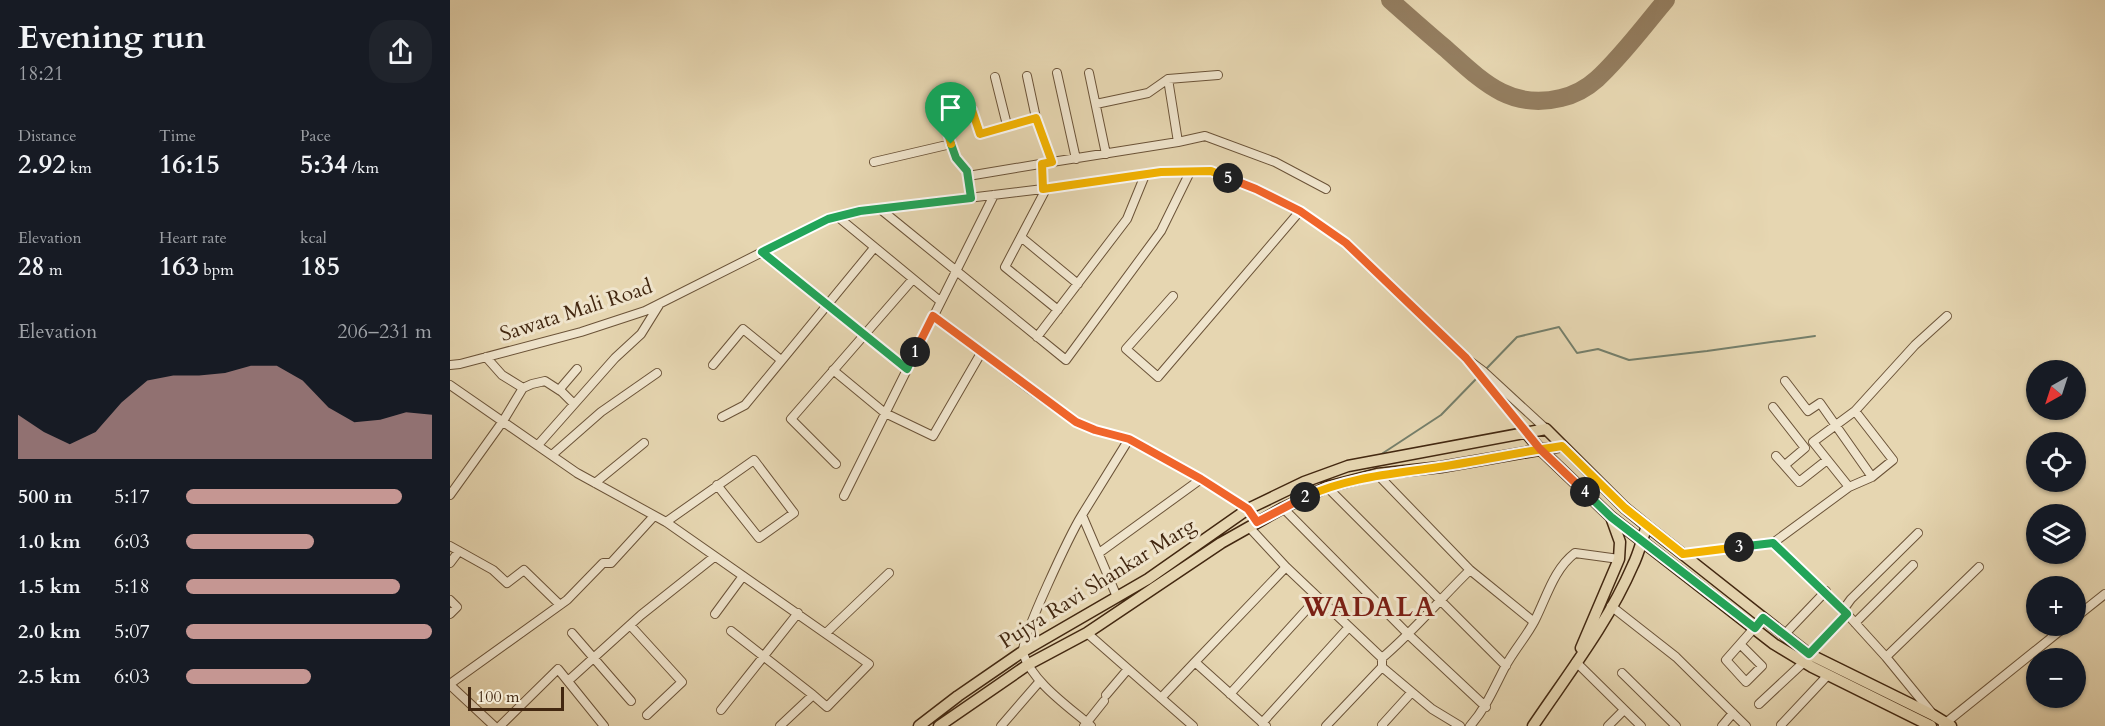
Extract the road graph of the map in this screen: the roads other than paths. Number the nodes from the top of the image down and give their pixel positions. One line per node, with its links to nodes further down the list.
1 (1057, 73): 13 (street)
2 (1089, 73): 7 (street)
3 (1218, 75): 6 (street)
4 (1027, 76): 8 (street)
5 (995, 77): 9 (street)
6 (1168, 79): 7 (street); 10 (street)
7 (1096, 104): 12 (street)
8 (1036, 118): 9 (street); 15 (street)
9 (1007, 125): 11 (street)
10 (1178, 142): 12 (street); 21 (street)
11 (951, 144): 14 (street); 19 (street)
12 (1106, 154): 13 (street)
13 (1076, 159): 15 (street)
14 (874, 162)
15 (1052, 162): 16 (street)
16 (1042, 164): 19 (street); 20 (street)
17 (1190, 172): 18 (street, Sawata Mali Road); 25 (street, Sawata Mali Road); 41 (street)
18 (1145, 175): 20 (street, Sawata Mali Road); 32 (street)
19 (968, 176): 23 (street)
20 (1044, 189): 22 (street, Sawata Mali Road); 27 (street)
21 (1326, 189)
22 (994, 195): 23 (street, Sawata Mali Road); 30 (street)
23 (971, 198): 24 (street, Sawata Mali Road)
24 (879, 208): 26 (street, Sawata Mali Road); 30 (street)
25 (1300, 211): 33 (street); 44 (street, Sawata Mali Road)
26 (838, 216): 28 (street); 29 (street, Sawata Mali Road)
27 (1021, 237): 32 (street); 37 (street)
28 (874, 248): 31 (street); 36 (street)
29 (762, 252): 35 (street, Sawata Mali Road); 36 (street)
30 (955, 270): 34 (street); 41 (street)
31 (913, 279): 34 (street); 40 (street)
32 (1078, 284): 37 (street)
33 (1173, 296)
34 (940, 302): 38 (street)
35 (660, 303): 43 (street, Sawata Mali Road); 56 (street)
36 (827, 304): 40 (street); 45 (street)
37 (1058, 310): 41 (street)
38 (933, 316): 42 (street); 50 (street)
39 (1947, 316): 58 (street)
40 (864, 334): 49 (street); 50 (street)
41 (1037, 337)
42 (981, 353): 59 (street); 65 (street)
43 (486, 357): 46 (street, Sawata Mali Road); 54 (street)
44 (1466, 358): 63 (street); 64 (street, Sawata Mali Road)
45 (781, 360): 47 (street); 60 (street)
46 (450, 365)
47 (712, 365)
48 (577, 369): 55 (street)
49 (833, 369): 59 (street); 73 (street)
50 (907, 369): 59 (street)
51 (657, 372): 70 (street)
52 (1785, 381): 62 (street)
53 (450, 385): 61 (street)
54 (523, 388): 55 (street); 61 (street)
55 (559, 390): 56 (street)
56 (574, 404): 67 (street)
57 (1773, 407): 74 (street)
58 (1855, 411): 62 (street); 76 (street)
59 (885, 413): 83 (street)
60 (722, 417)
61 (503, 421): 67 (street); 82 (street)
62 (1835, 426): 72 (street); 76 (street)
63 (1546, 429): 64 (main road, Pujya Ravi Shankar Marg); 68 (main road)
64 (1526, 433): 69 (main road); 85 (main road, Pujya Ravi Shankar Marg)
65 (1129, 439): 77 (street); 86 (street)
66 (644, 443): 78 (street)
67 (538, 445): 70 (street)
68 (1562, 446): 69 (main road); 91 (main road)
69 (1540, 449): 75 (main road); 88 (main road)
70 (552, 455): 78 (street)
71 (1776, 456): 74 (street)
72 (1827, 460): 74 (street); 81 (street)
73 (836, 464)
74 (1785, 465)
75 (1377, 474): 80 (main road); 105 (street)
76 (1872, 477): 81 (street)
77 (1201, 479): 85 (street); 97 (street)
78 (595, 483): 87 (street)
79 (717, 485): 79 (street); 89 (street)
80 (1327, 487): 84 (main road); 112 (street)
81 (1849, 487): 94 (street)
82 (450, 495)
83 (844, 496)
84 (1283, 508): 90 (main road); 131 (street)
85 (1248, 509): 90 (street); 110 (main road, Pujya Ravi Shankar Marg)
86 (1082, 515): 97 (street); 135 (street)
87 (654, 516): 89 (street); 114 (street)
88 (1611, 517): 93 (main road); 100 (main road)
89 (666, 522): 99 (street)
90 (1253, 525): 103 (street); 130 (main road)
91 (1647, 526): 93 (main road); 98 (main road)
92 (1918, 533): 117 (street)
93 (1641, 541): 115 (main road); 126 (main road)
94 (1773, 543): 98 (street); 108 (street)
95 (450, 546): 96 (street)
96 (459, 551): 101 (street); 114 (street)
97 (1099, 553): 110 (street)
98 (1683, 554): 121 (main road)
99 (714, 557): 107 (street); 124 (street)
100 (1619, 559): 122 (street); 142 (main road)
101 (450, 563)
102 (1913, 565): 123 (street)
103 (1286, 567): 111 (street); 140 (street)
104 (1979, 567): 138 (street)
105 (1470, 570): 112 (street); 122 (street)
106 (889, 573): 129 (street)
107 (743, 576): 118 (street); 120 (street)
108 (1826, 591): 117 (street); 132 (street)
109 (2105, 595): 116 (street)
110 (1117, 597): 135 (main road, Pujya Ravi Shankar Marg)
111 (1318, 597): 125 (street); 152 (street)
112 (1440, 599): 131 (street); 144 (street)
113 (450, 600): 119 (street)
114 (560, 605): 150 (street)
115 (1611, 606): 142 (main road); 160 (street)
116 (2086, 609)
117 (1845, 612): 123 (street); 139 (street)
118 (798, 613): 129 (street); 136 (street)
119 (450, 614)
120 (715, 614)
121 (1763, 618): 126 (street); 132 (main road)
122 (1534, 622): 144 (street)
123 (1855, 622): 138 (street)
124 (630, 625): 137 (street); 161 (street)
125 (1348, 628): 141 (street); 164 (street)
126 (1755, 628): 134 (street); 139 (main road)
127 (731, 631): 136 (street)
128 (572, 633): 137 (street)
129 (826, 633): 153 (street)
130 (1087, 633): 143 (main road); 145 (street)
131 (1409, 635): 141 (street); 157 (street)
132 (1785, 635): 139 (main road)
133 (2054, 636): 167 (street)
134 (1742, 645): 134 (street)
135 (1022, 652): 143 (street); 172 (main road, Pujya Ravi Shankar Marg)
136 (764, 656): 153 (street); 158 (street)
137 (594, 657): 148 (street); 155 (street)
138 (1886, 657): 162 (street)
139 (1806, 658): 147 (main road); 156 (street); 162 (main road)
140 (1195, 662): 152 (street); 154 (street)
141 (1382, 662): 151 (street); 176 (street)
142 (1576, 662): 159 (street); 179 (main road)
143 (1029, 664): 149 (street); 173 (main road)
144 (1506, 666): 157 (street)
145 (1128, 669): 154 (street); 163 (street)
146 (1622, 674): 182 (street)
147 (1828, 675): 162 (main road); 166 (street)
148 (568, 681): 169 (street); 170 (street)
149 (1040, 681): 163 (street); 174 (street)
150 (450, 685): 168 (street)
151 (1412, 693): 177 (street); 178 (street)
152 (1230, 694): 164 (street)
153 (813, 695): 171 (street)
154 (1161, 698): 175 (street)
155 (631, 700)
156 (1759, 704)
157 (1486, 706): 165 (street)
158 (721, 710)
159 (1624, 710): 180 (street); 181 (street)
160 (1733, 713): 183 (street); 184 (street)
161 (647, 715)
162 (1932, 720): 167 (main road)
163 (1087, 725)
164 (1264, 725)
165 (1473, 725)
166 (1781, 725)
167 (1946, 725)
168 (494, 726)
169 (500, 726)
170 (604, 726)
171 (780, 726)
172 (920, 726)
173 (939, 726)
174 (1001, 726)
175 (1193, 726)
176 (1326, 726)
177 (1383, 726)
178 (1460, 726)
179 (1533, 726)
180 (1608, 726)
181 (1641, 726)
182 (1676, 726)
183 (1722, 726)
184 (1746, 726)

